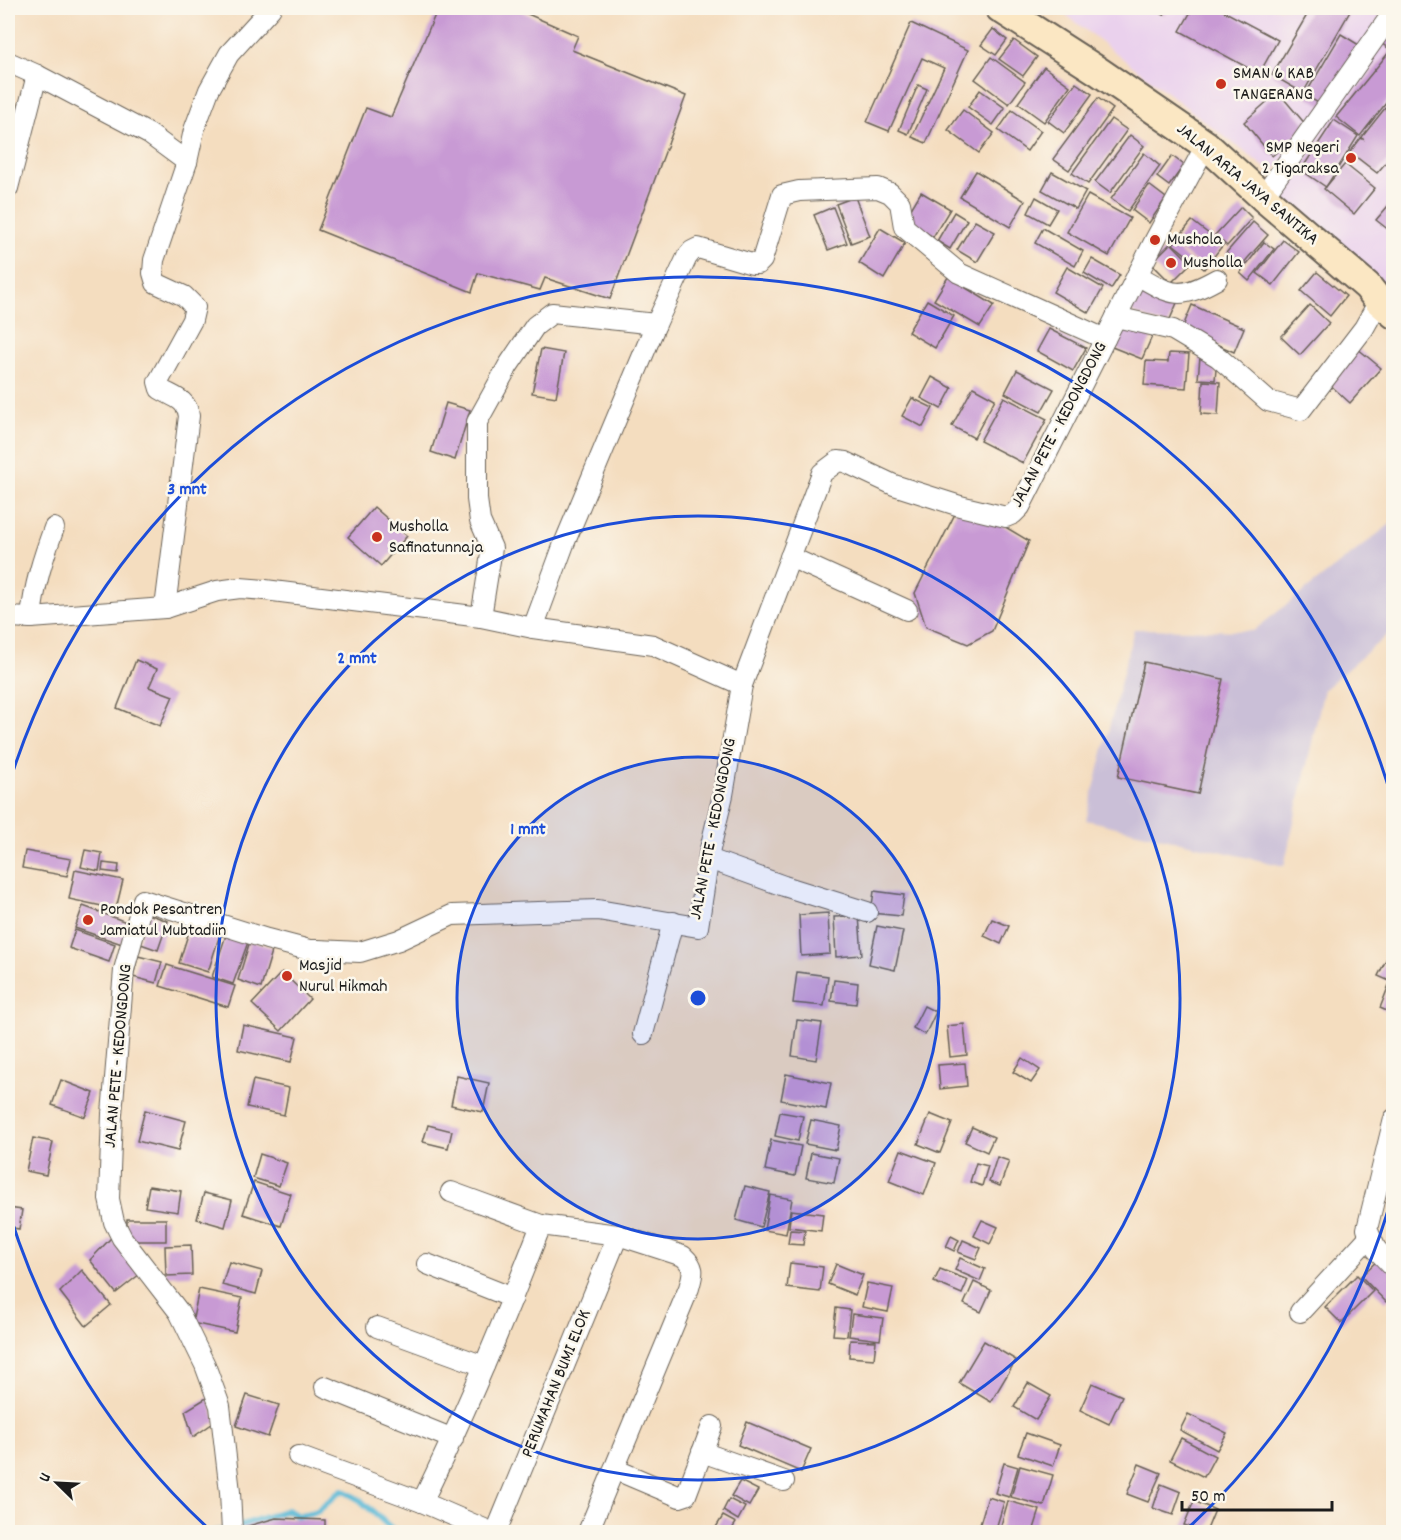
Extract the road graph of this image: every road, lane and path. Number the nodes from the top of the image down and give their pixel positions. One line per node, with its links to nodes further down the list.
1 (271, 8): 7 (street)
2 (1006, 9): 6 (street, JALAN ARIA JAYA SANTIKA)
3 (1394, 11): 9 (street)
4 (8, 62): 5 (street)
5 (37, 75): 7 (street); 8 (street)
6 (1206, 146): 9 (street, JALAN ARIA JAYA SANTIKA); 10 (street, JALAN PETE - KEDONGDONG)
7 (187, 162): 18 (street)
8 (8, 188)
9 (1263, 198): 12 (street, JALAN ARIA JAYA SANTIKA)
10 (1137, 275): 11 (street); 13 (street, JALAN PETE - KEDONGDONG)
11 (1217, 279)
12 (1386, 307): 13 (street)
13 (1116, 317): 15 (street, JALAN PETE - KEDONGDONG)
14 (656, 324): 15 (street); 21 (street); 23 (street)
15 (1105, 339): 17 (street, JALAN PETE - KEDONGDONG)
16 (54, 528): 22 (street)
17 (790, 557): 19 (street); 24 (street, JALAN PETE - KEDONGDONG)
18 (165, 608): 21 (street); 22 (street)
19 (907, 610)
20 (8, 616): 22 (street)
21 (481, 617): 23 (street)
22 (32, 618)
23 (533, 628): 24 (street)
24 (742, 685): 25 (street, JALAN PETE - KEDONGDONG)
25 (709, 859): 26 (street); 27 (street, JALAN PETE - KEDONGDONG)
26 (867, 912)
27 (673, 922): 28 (street); 48 (street, JALAN PETE - KEDONGDONG)
28 (643, 1034)
29 (1394, 1119): 33 (street)
30 (451, 1192): 31 (street)
31 (541, 1225): 32 (street); 36 (street)
32 (618, 1235): 45 (street); 49 (street, PERUMAHAN BUMI ELOK)
33 (1369, 1237): 35 (street); 37 (street)
34 (427, 1264): 36 (street)
35 (1394, 1268)
36 (513, 1298): 39 (street)
37 (1300, 1312)
38 (377, 1327): 39 (street)
39 (484, 1366): 42 (street)
40 (325, 1387): 42 (street)
41 (712, 1426): 43 (street)
42 (453, 1439): 47 (street)
43 (702, 1452): 45 (street); 46 (street)
44 (298, 1456): 47 (street)
45 (614, 1469): 50 (street)
46 (784, 1481)
47 (422, 1502): 49 (street)
48 (232, 1533)
49 (493, 1533)
50 (588, 1533)

